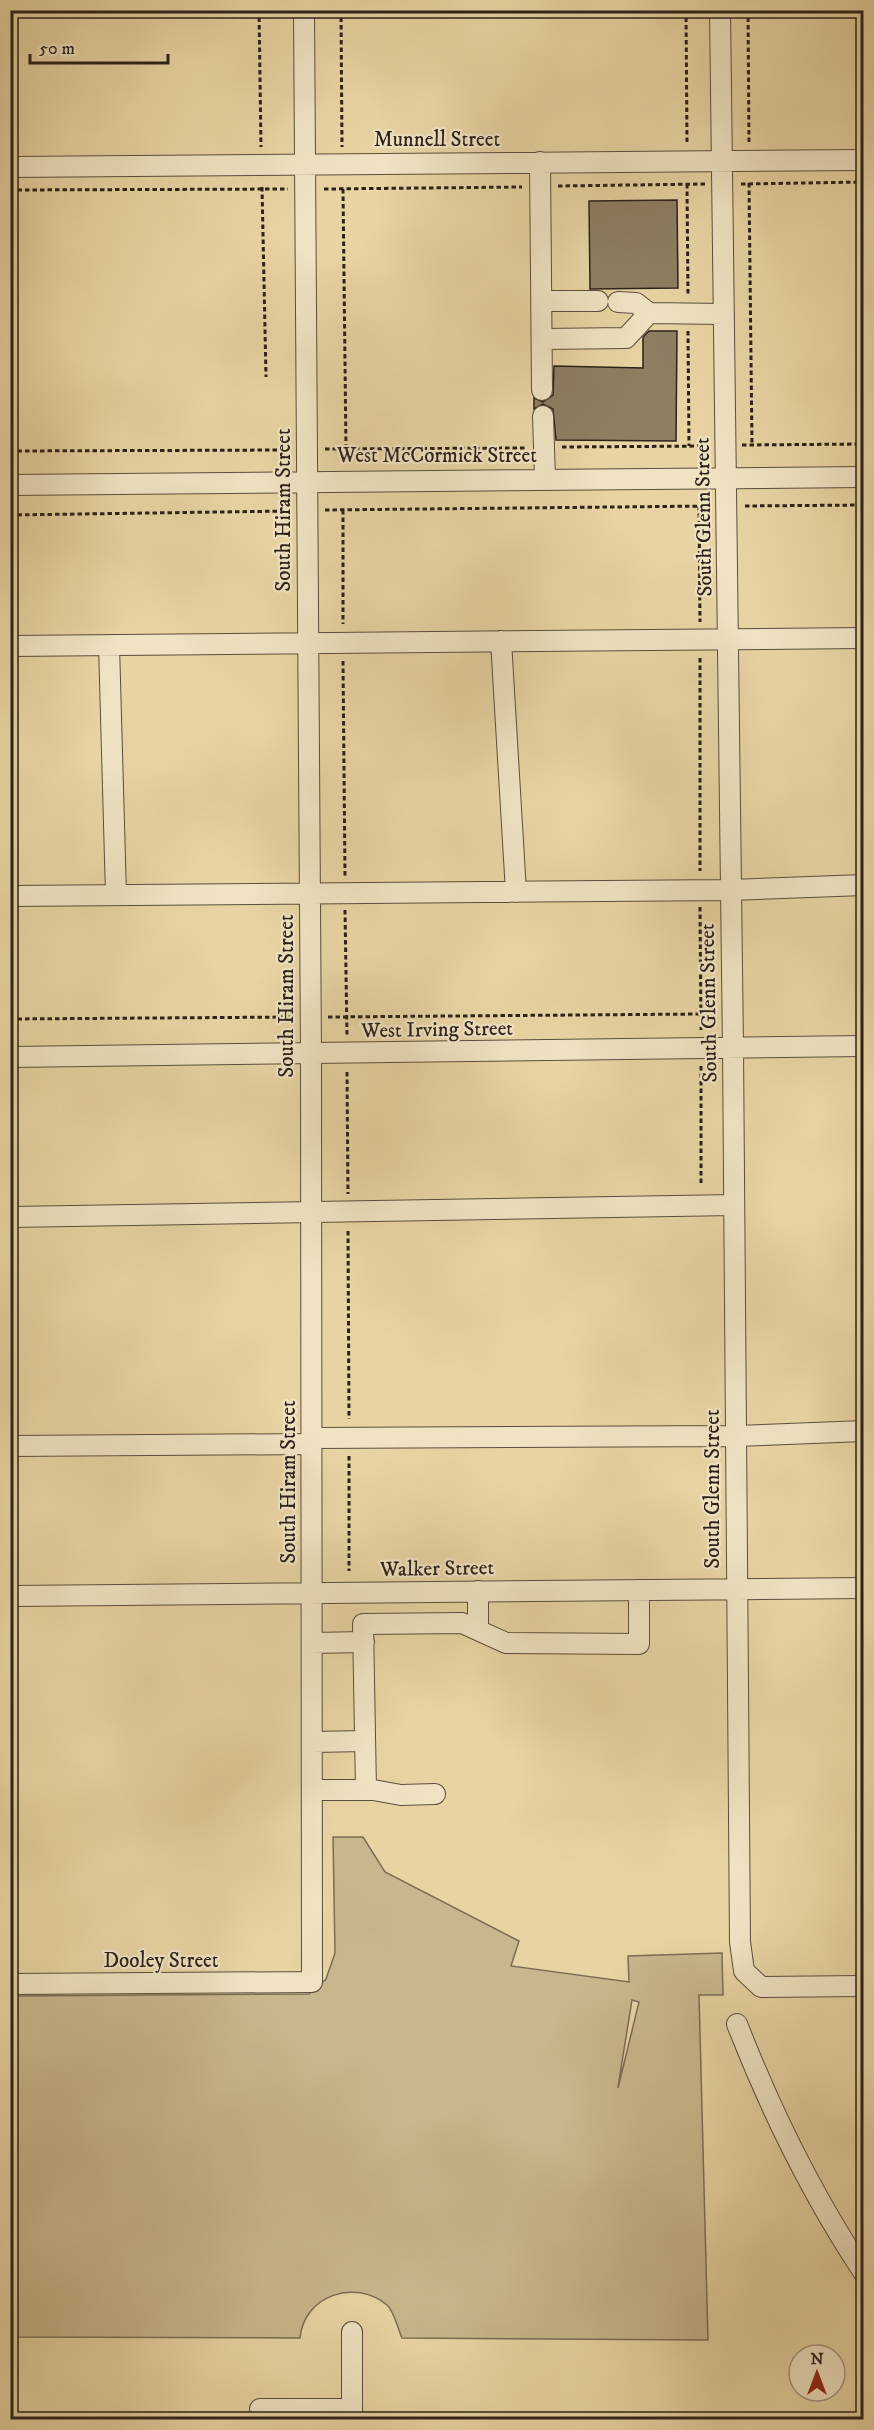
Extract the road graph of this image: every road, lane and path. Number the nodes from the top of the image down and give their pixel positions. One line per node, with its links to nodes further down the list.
1 (259, 10): 14 (path)
2 (304, 10): 12 (street, South Hiram Street)
3 (340, 10): 13 (path)
4 (686, 10): 11 (path)
5 (720, 10): 8 (street, South Glenn Street)
6 (748, 10): 9 (path)
7 (864, 160): 9 (street, Munnell Street)
8 (722, 161): 9 (street, Munnell Street); 11 (street, Munnell Street); 18 (street, South Glenn Street)
9 (749, 161): 19 (path)
10 (540, 162): 11 (street, Munnell Street); 13 (street, Munnell Street); 20 (street)
11 (687, 162): 17 (path)
12 (305, 164): 13 (street, Munnell Street); 14 (street, Munnell Street); 22 (street, South Hiram Street)
13 (343, 164): 23 (path)
14 (261, 165): 15 (street, Munnell Street); 21 (path)
15 (10, 167)
16 (864, 182): 19 (path)
17 (687, 184): 18 (path); 20 (path); 29 (path)
18 (722, 184): 19 (path); 30 (street, South Glenn Street)
19 (750, 184): 36 (path)
20 (540, 186): 23 (path); 25 (street)
21 (262, 189): 22 (path); 24 (path); 32 (path)
22 (305, 189): 23 (path); 41 (street, South Hiram Street)
23 (343, 189): 40 (path)
24 (10, 190)
25 (542, 301): 26 (street); 31 (street)
26 (598, 301)
27 (618, 302): 28 (street)
28 (649, 313): 29 (street); 31 (street)
29 (688, 313): 30 (street); 37 (path)
30 (724, 314): 38 (street, South Glenn Street)
31 (543, 339): 33 (street)
32 (266, 377)
33 (543, 390)
34 (543, 416): 39 (street)
35 (864, 444): 36 (path)
36 (752, 445): 38 (path)
37 (689, 446): 38 (path); 39 (path)
38 (726, 446): 44 (street, South Glenn Street)
39 (544, 448): 40 (path); 45 (street)
40 (346, 449): 41 (path)
41 (306, 450): 42 (path); 46 (street, South Hiram Street)
42 (10, 452)
43 (864, 477): 44 (street, West McCormick Street)
44 (726, 478): 45 (street, West McCormick Street); 50 (street, South Glenn Street)
45 (545, 479): 46 (street, West McCormick Street)
46 (307, 480): 47 (street, West McCormick Street); 51 (street, South Hiram Street)
47 (10, 485)
48 (864, 505): 50 (path)
49 (699, 506): 50 (path); 51 (path); 55 (path)
50 (726, 506): 54 (street, South Glenn Street)
51 (307, 510): 52 (path); 57 (street, South Hiram Street)
52 (10, 515)
53 (864, 638): 54 (street)
54 (728, 639): 55 (street); 62 (street, South Glenn Street)
55 (700, 640): 56 (street); 61 (path)
56 (501, 641): 57 (street); 63 (street)
57 (308, 643): 58 (street); 64 (street, South Hiram Street)
58 (109, 645): 59 (street); 65 (street)
59 (10, 646)
60 (864, 885): 62 (street)
61 (700, 890): 62 (street); 63 (street); 67 (path)
62 (731, 890): 72 (street, South Glenn Street)
63 (516, 892): 64 (street)
64 (310, 893): 65 (street); 68 (street, South Hiram Street)
65 (116, 895): 66 (street)
66 (10, 896)
67 (701, 1014): 68 (path); 71 (path)
68 (311, 1017): 69 (path); 73 (street, South Hiram Street)
69 (10, 1019)
70 (864, 1046): 72 (street, West Irving Street)
71 (701, 1048): 72 (street, West Irving Street); 73 (street, West Irving Street); 75 (path)
72 (733, 1048): 76 (street, South Glenn Street)
73 (311, 1055): 74 (street, West Irving Street); 77 (street, South Hiram Street)
74 (10, 1057)
75 (701, 1185)
76 (734, 1205): 77 (street); 80 (street, South Glenn Street)
77 (311, 1213): 78 (street); 81 (street, South Hiram Street)
78 (10, 1216)
79 (864, 1431): 80 (street)
80 (736, 1436): 81 (street); 84 (street, South Glenn Street)
81 (312, 1441): 82 (street); 87 (street, South Hiram Street)
82 (10, 1446)
83 (864, 1588): 84 (street, Walker Street)
84 (737, 1589): 85 (street, Walker Street); 99 (street, South Glenn Street)
85 (639, 1590): 86 (street, Walker Street); 89 (street)
86 (478, 1591): 87 (street, Walker Street); 89 (street)
87 (312, 1593): 88 (street, Walker Street); 91 (street, South Hiram Street)
88 (10, 1596)
89 (478, 1629): 90 (street)
90 (364, 1642): 91 (street); 92 (street)
91 (312, 1643): 93 (street, South Hiram Street)
92 (365, 1741): 93 (street); 94 (street)
93 (313, 1742): 95 (street, South Hiram Street)
94 (366, 1790): 95 (street); 96 (street)
95 (313, 1791): 97 (street, South Hiram Street)
96 (435, 1794)
97 (312, 1982): 98 (street, Dooley Street)
98 (10, 1983)
99 (864, 1986)
100 (737, 2024): 101 (street)
101 (864, 2273)
102 (352, 2332): 104 (street)
103 (260, 2409): 104 (street)
104 (352, 2414)

